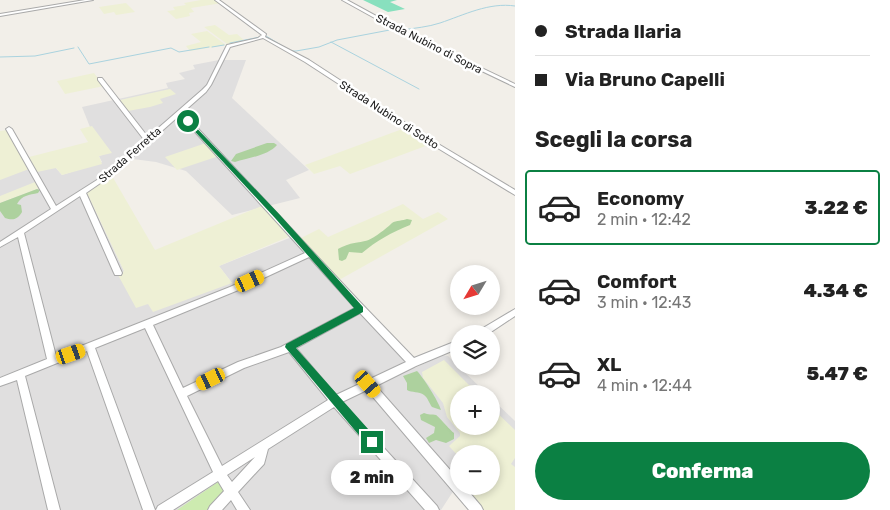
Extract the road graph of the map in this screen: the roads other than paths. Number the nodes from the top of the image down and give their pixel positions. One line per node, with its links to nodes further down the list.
1 (91, 0): 5 (street)
2 (217, 0): 6 (street)
3 (354, 0): 4 (street)
4 (345, 1): 8 (street, Strada Nubino di Sopra)
5 (0, 15)
6 (264, 37): 11 (street, Strada Ferretta); 13 (street, Strada Nubino di Sotto)
7 (100, 79): 11 (street)
8 (515, 86)
9 (188, 121): 17 (street)
10 (9, 129): 14 (street)
11 (147, 140): 12 (street, Strada Ferretta)
12 (82, 192): 14 (street, Strada Ferretta); 18 (street)
13 (515, 193)
14 (54, 209): 15 (street, Strada Ferretta)
15 (20, 231): 16 (street, Strada Ferretta); 26 (street)
16 (0, 245)
17 (309, 254): 19 (street); 21 (street)
18 (118, 273)
19 (360, 309): 24 (street); 27 (street)
20 (515, 312): 22 (street)
21 (148, 324): 23 (street); 31 (street)
22 (495, 325)
23 (90, 347): 26 (street); 37 (street)
24 (290, 347): 31 (street); 32 (street)
25 (450, 348): 27 (street)
26 (52, 360): 28 (street)
27 (413, 363): 30 (street)
28 (20, 374): 29 (street); 36 (street)
29 (0, 382)
30 (368, 384): 32 (street); 42 (street)
31 (181, 394): 34 (street)
32 (335, 402): 33 (street); 41 (street)
33 (263, 446): 34 (street); 35 (street)
34 (219, 473): 35 (street); 38 (street)
35 (231, 493): 39 (street); 40 (street)
36 (54, 510)
37 (149, 510)
38 (162, 510)
39 (214, 510)
40 (244, 510)
41 (433, 510)
42 (477, 510)

